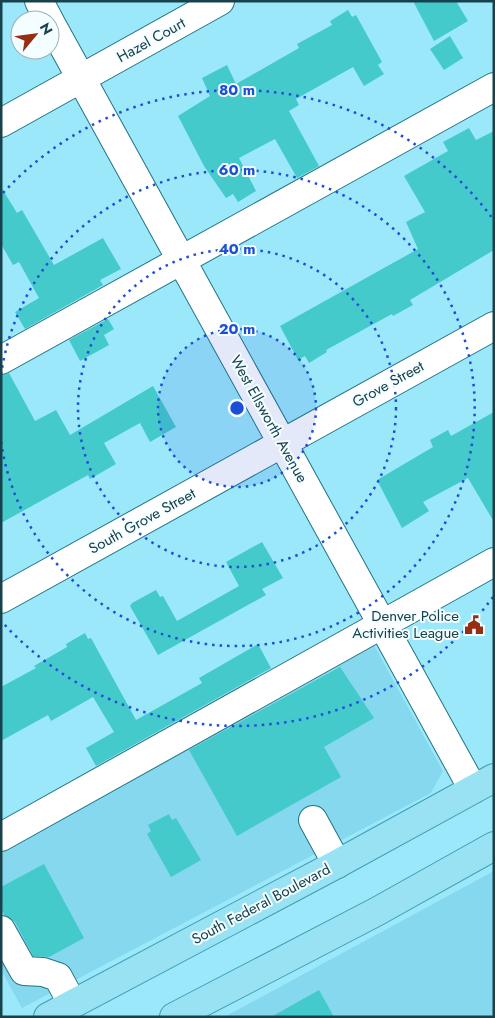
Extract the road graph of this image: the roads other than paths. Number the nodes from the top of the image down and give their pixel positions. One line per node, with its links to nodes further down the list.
1 (220, 1): 3 (street, Hazel Court)
2 (60, 39): 3 (street, West Ellsworth Avenue)
3 (81, 78): 5 (street, Hazel Court); 6 (street, West Ellsworth Avenue)
4 (494, 87): 6 (street)
5 (1, 123)
6 (182, 261): 8 (street); 9 (street, West Ellsworth Avenue)
7 (494, 326): 9 (street, Grove Street)
8 (1, 360)
9 (282, 443): 11 (street, South Grove Street); 12 (street, West Ellsworth Avenue)
10 (494, 562): 12 (street)
11 (1, 600)
12 (382, 624): 13 (street, West Ellsworth Avenue); 15 (street)
13 (484, 784): 17 (main road, South Federal Boulevard)
14 (313, 820): 17 (street)
15 (1, 837)
16 (494, 846): 20 (main road)
17 (337, 864): 19 (main road, South Federal Boulevard)
18 (1, 930): 19 (street)
19 (72, 1003): 21 (main road, South Federal Boulevard)
20 (177, 1016)
21 (48, 1017)

